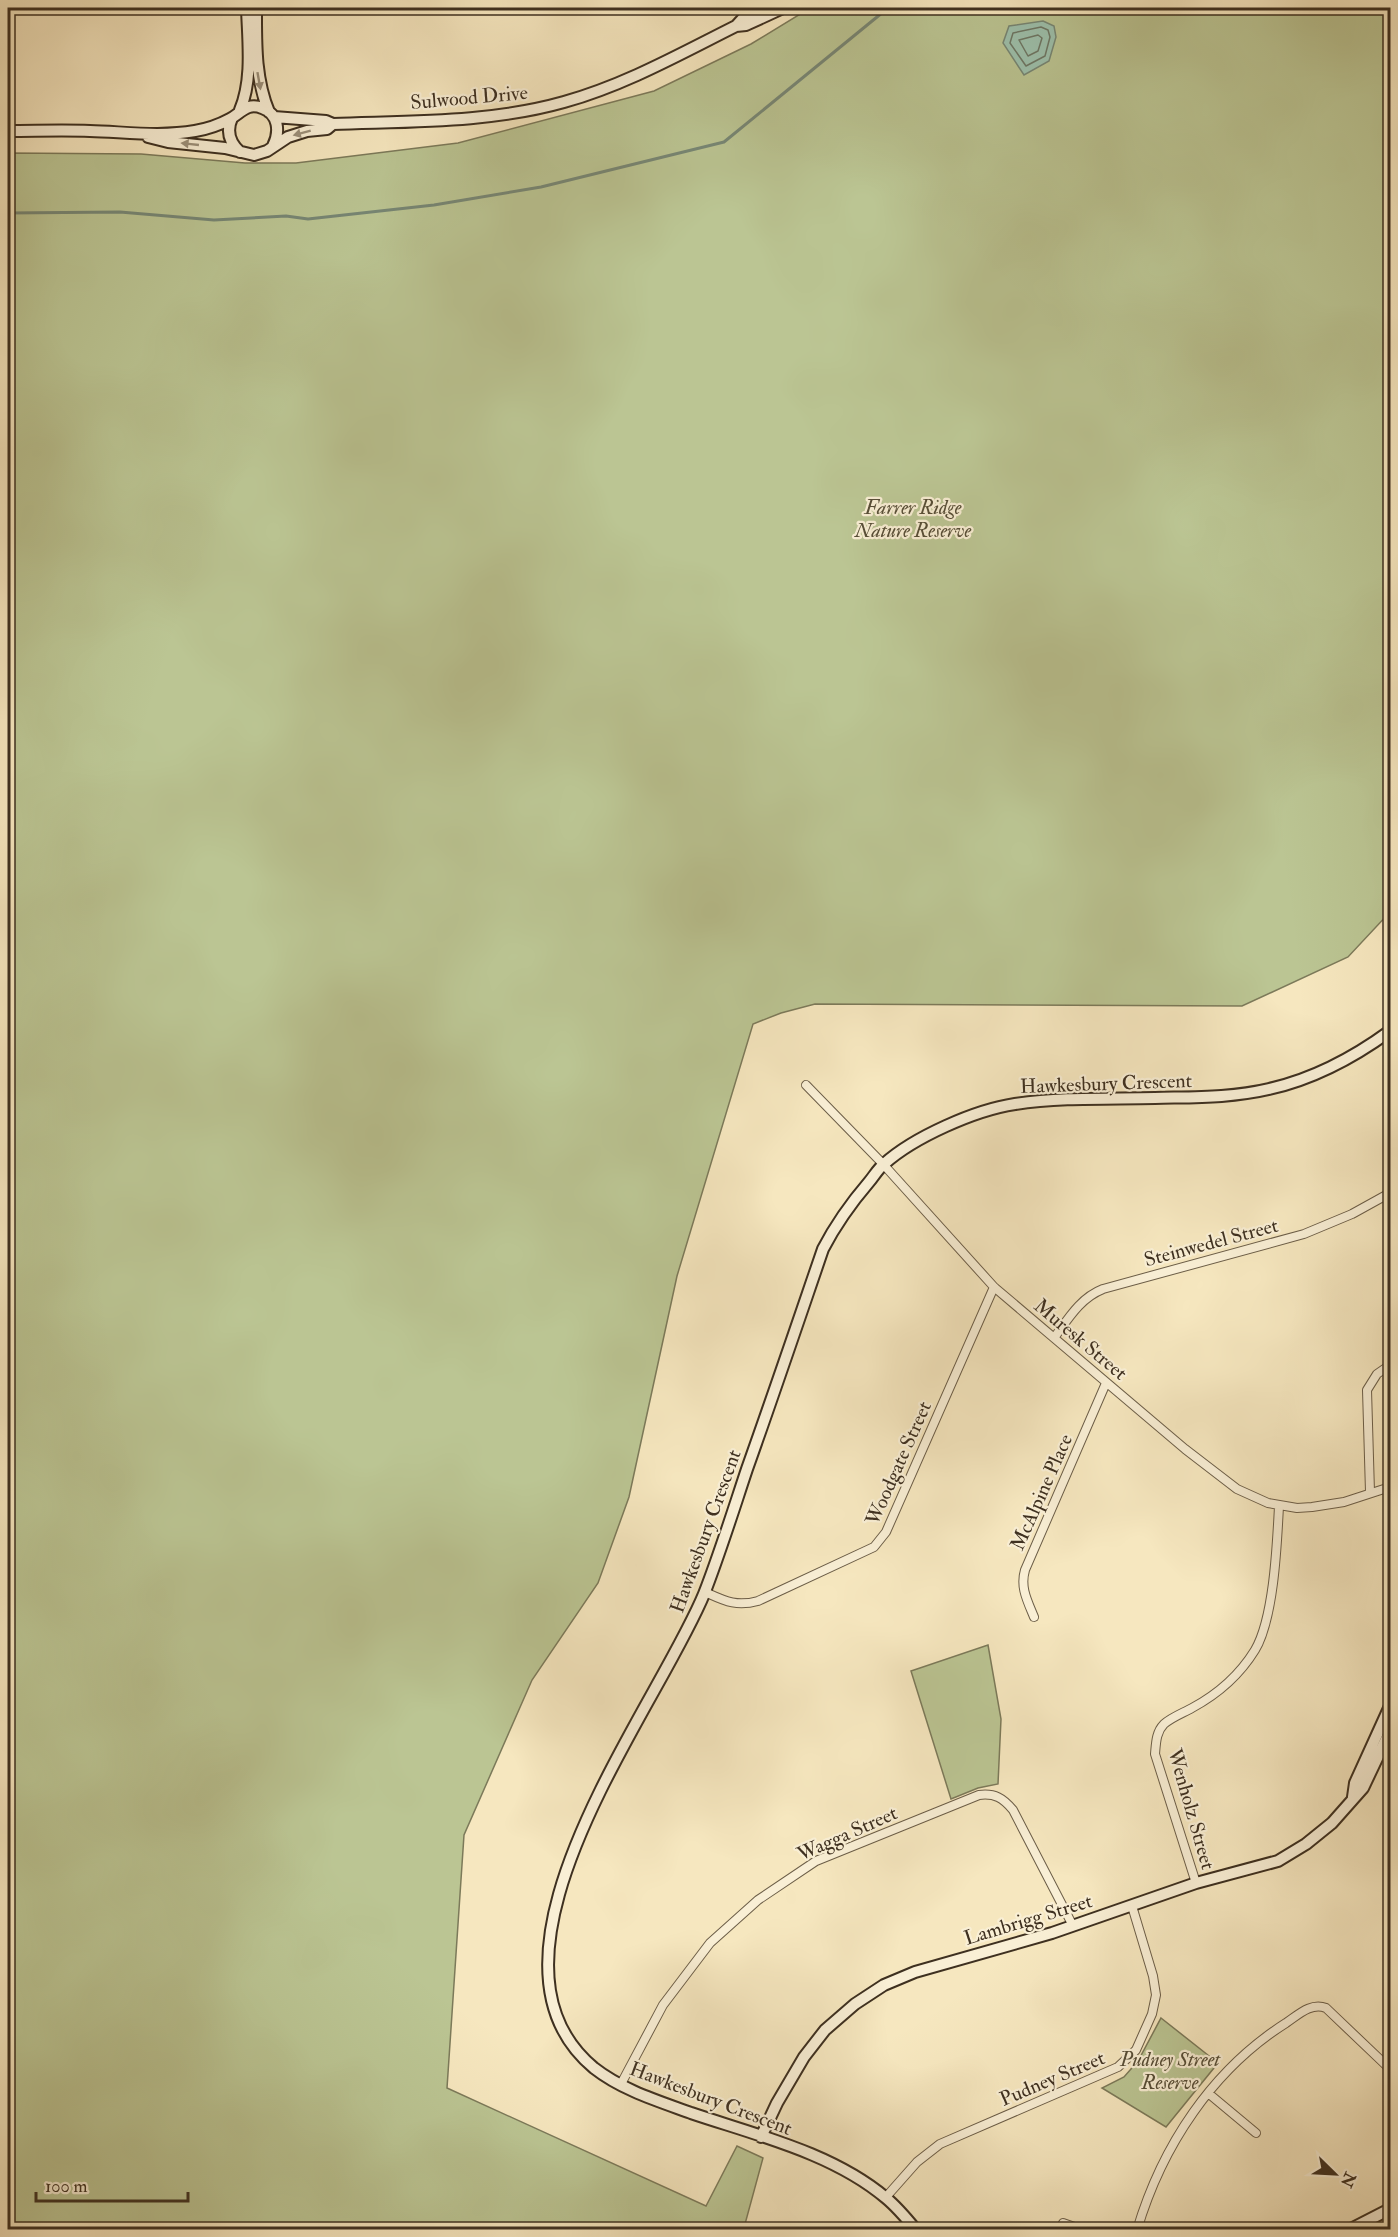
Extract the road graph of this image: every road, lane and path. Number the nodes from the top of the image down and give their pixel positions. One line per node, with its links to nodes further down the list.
1 (247, 8): 6 (street)
2 (256, 8): 7 (street, one-way to 7)
3 (759, 8): 5 (street, Sulwood Drive)
4 (783, 8): 5 (street, Sulwood Drive)
5 (736, 26): 8 (street, Sulwood Drive)
6 (236, 114): 7 (street, Sulwood Drive); 10 (street, Sulwood Drive); 12 (street)
7 (271, 114): 8 (street, Sulwood Drive); 11 (street)
8 (333, 124): 11 (street, Sulwood Drive, one-way to 11)
9 (8, 131): 10 (street, Sulwood Drive)
10 (140, 135): 12 (street, Sulwood Drive, one-way to 10)
11 (273, 146): 12 (street, Sulwood Drive)
12 (241, 152)
13 (1390, 1031): 15 (street, Hawkesbury Crescent)
14 (806, 1086): 15 (street, Muresk Street)
15 (884, 1164): 17 (street, Muresk Street); 24 (street, Hawkesbury Crescent)
16 (1390, 1193): 18 (street, Steinwedel Street)
17 (994, 1287): 18 (street, Muresk Street); 24 (street, Woodgate Street)
18 (1054, 1338): 20 (street, Muresk Street)
19 (1390, 1365): 22 (street)
20 (1106, 1383): 23 (street, Muresk Street); 25 (street, McAlpine Place)
21 (1390, 1487): 22 (street, Muresk Street)
22 (1370, 1492): 23 (street, Muresk Street)
23 (1279, 1506): 29 (street, Wenholz Street)
24 (705, 1592): 33 (street, Hawkesbury Crescent)
25 (1034, 1617)
26 (1390, 1706): 28 (street, Lambrigg Street)
27 (1390, 1731): 28 (street, Lambrigg Street)
28 (1353, 1797): 29 (street, Lambrigg Street)
29 (1196, 1883): 30 (street, Lambrigg Street)
30 (1132, 1906): 31 (street, Lambrigg Street); 37 (street, Pudney Street)
31 (1072, 1924): 33 (street, Wagga Street); 36 (street, Lambrigg Street)
32 (1390, 2069): 34 (street)
33 (621, 2084): 36 (street, Hawkesbury Crescent)
34 (1209, 2093): 35 (street); 42 (street)
35 (1256, 2133)
36 (761, 2137): 37 (street, Hawkesbury Crescent)
37 (886, 2198): 40 (street, Hawkesbury Crescent)
38 (1390, 2210): 43 (street)
39 (1063, 2223): 41 (street)
40 (916, 2229)
41 (1083, 2229)
42 (1137, 2229)
43 (1349, 2229)

